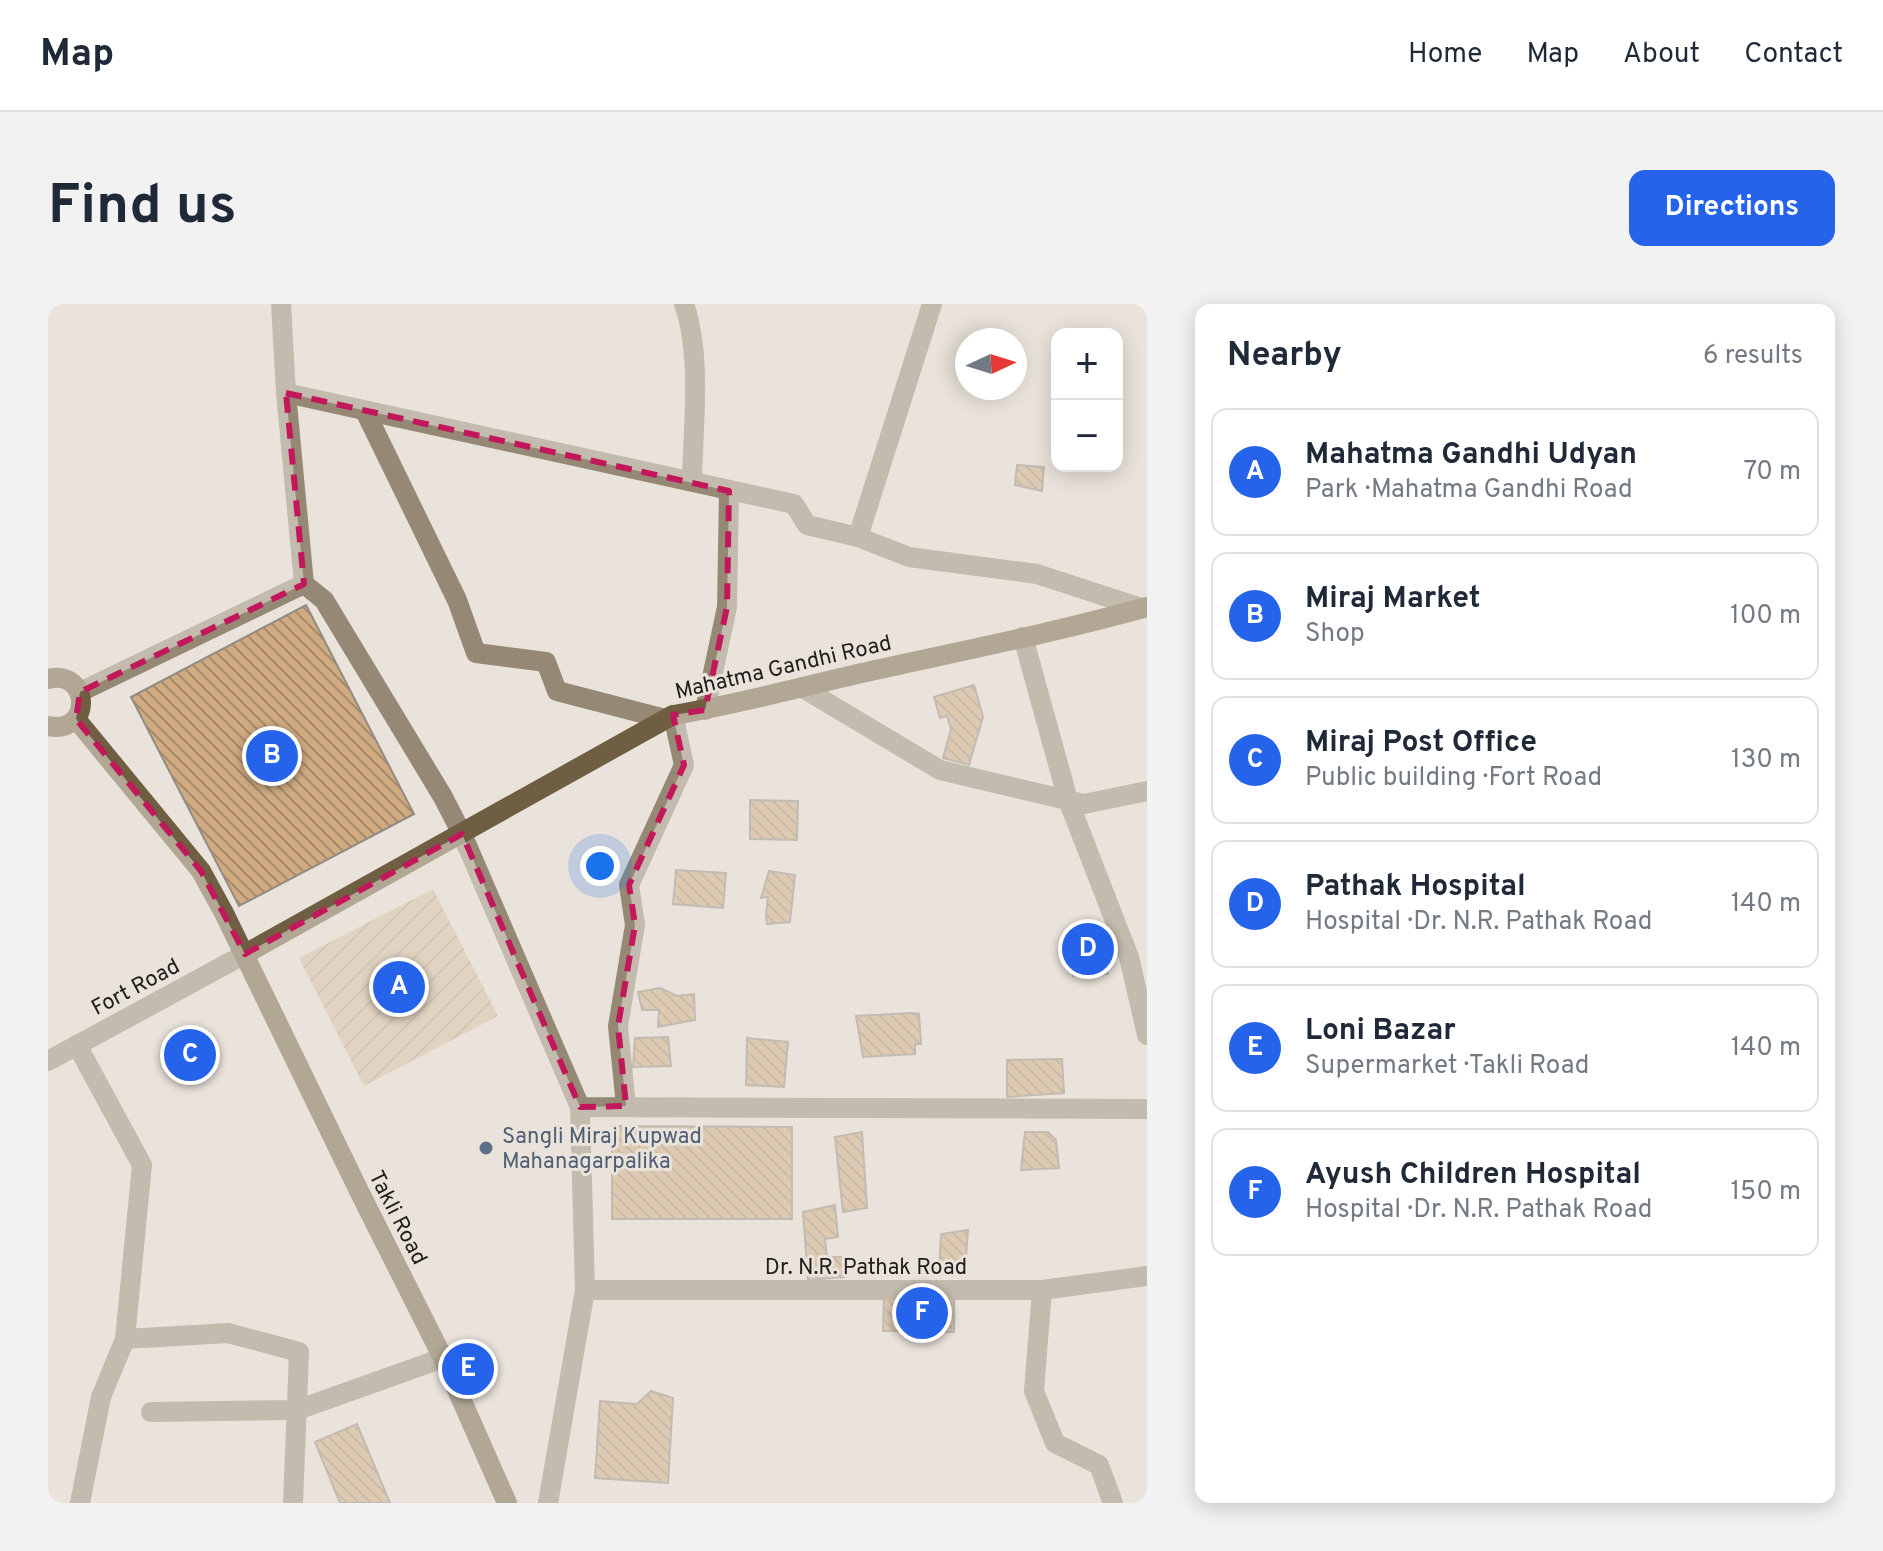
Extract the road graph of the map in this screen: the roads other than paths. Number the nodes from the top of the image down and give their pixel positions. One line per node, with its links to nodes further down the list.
1 (281, 304): 4 (street)
2 (684, 304): 6 (street)
3 (932, 304): 8 (street)
4 (286, 393): 5 (street); 9 (street)
5 (365, 411): 6 (street); 16 (street)
6 (692, 481): 7 (street)
7 (729, 491): 8 (street); 15 (street)
8 (858, 537): 10 (street)
9 (304, 584): 14 (street); 21 (street)
10 (1144, 608): 11 (main road, Mahatma Gandhi Road)
11 (1023, 637): 13 (main road, Mahatma Gandhi Road); 20 (street)
12 (48, 679): 14 (main road)
13 (801, 687): 15 (main road, Mahatma Gandhi Road); 20 (street)
14 (80, 692): 17 (main road)
15 (705, 710): 16 (main road, Mahatma Gandhi Road)
16 (669, 717): 21 (main road, Mahatma Gandhi Road); 26 (street)
17 (76, 719): 18 (main road); 22 (main road, Takli Road)
18 (48, 726)
19 (1147, 791): 20 (street)
20 (1068, 800): 23 (street)
21 (462, 834): 22 (main road, Mahatma Gandhi Road); 27 (street)
22 (245, 954): 24 (street, Fort Road); 33 (main road, Takli Road)
23 (1147, 1035)
24 (77, 1045): 25 (street, Fort Road); 32 (street)
25 (48, 1061)
26 (626, 1106): 27 (street); 28 (street)
27 (580, 1107): 30 (street)
28 (1147, 1109)
29 (1147, 1276): 31 (street, Dr. N.R. Pathak Road)
30 (585, 1290): 31 (street, Dr. N.R. Pathak Road); 39 (street)
31 (1042, 1290): 40 (street)
32 (125, 1339): 34 (street); 36 (street)
33 (443, 1358): 34 (street); 38 (main road, Takli Road)
34 (297, 1410): 35 (street); 37 (street)
35 (151, 1412)
36 (80, 1503)
37 (293, 1503)
38 (507, 1503)
39 (548, 1503)
40 (1113, 1503)

